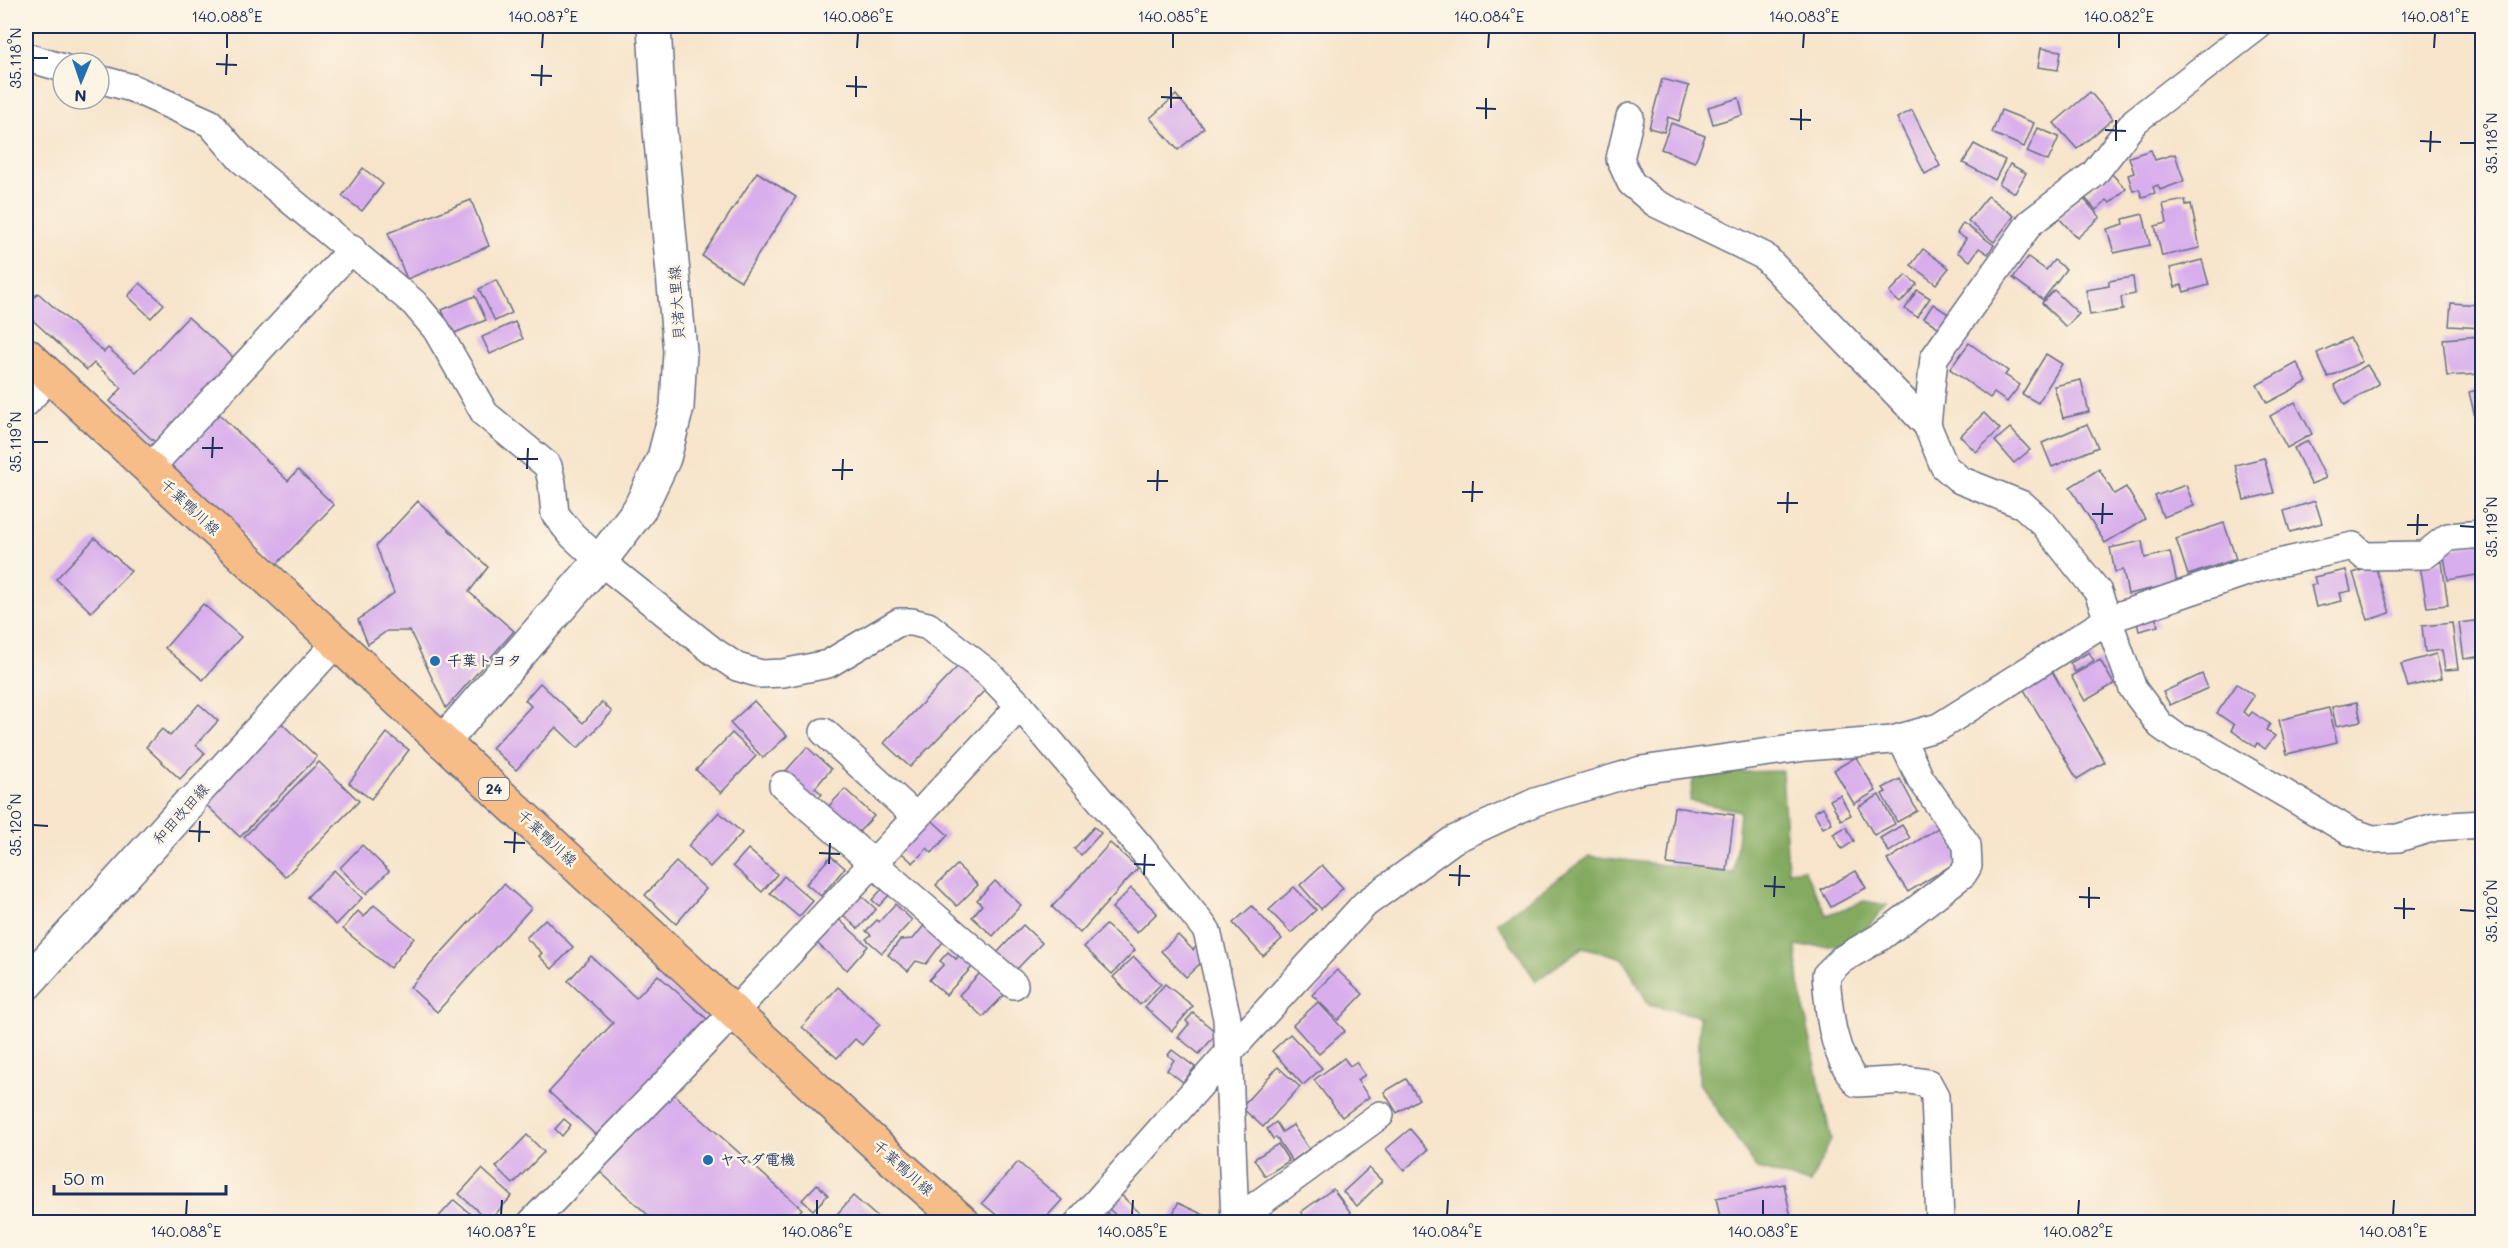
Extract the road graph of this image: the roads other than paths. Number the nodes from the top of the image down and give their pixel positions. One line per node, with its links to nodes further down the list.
1 (654, 26): 14 (street, 貝渚大里線)
2 (2259, 26): 11 (street)
3 (26, 57): 4 (street)
4 (51, 64)
5 (111, 82): 7 (street)
6 (1630, 117): 11 (street)
7 (352, 249): 12 (street); 14 (street)
8 (26, 354): 9 (main road, 千葉鴨川線 / 24)
9 (50, 376): 10 (street); 12 (main road, 千葉鴨川線 / 24)
10 (26, 403)
11 (1928, 425): 15 (street)
12 (149, 469): 16 (main road, 千葉鴨川線 / 24)
13 (2482, 534): 15 (street)
14 (600, 561): 17 (street); 20 (street, 貝渚大里線)
15 (2109, 619): 19 (street); 24 (street)
16 (336, 643): 20 (main road, 千葉鴨川線 / 24); 22 (street, 和田改田線)
17 (1020, 706): 23 (street); 29 (street)
18 (824, 732): 23 (street)
19 (1901, 738): 29 (street); 34 (street)
20 (443, 742): 28 (main road, 千葉鴨川線 / 24)
21 (783, 785): 25 (street)
22 (188, 805): 26 (street, 和田改田線)
23 (916, 817): 25 (street)
24 (2482, 824)
25 (873, 863): 27 (street); 28 (street)
26 (26, 984)
27 (1014, 985)
28 (735, 1011): 31 (street); 32 (main road, 千葉鴨川線 / 24)
29 (1228, 1052): 30 (street); 33 (street)
30 (1380, 1115)
31 (532, 1222)
32 (963, 1222)
33 (1079, 1222)
34 (1940, 1222)

